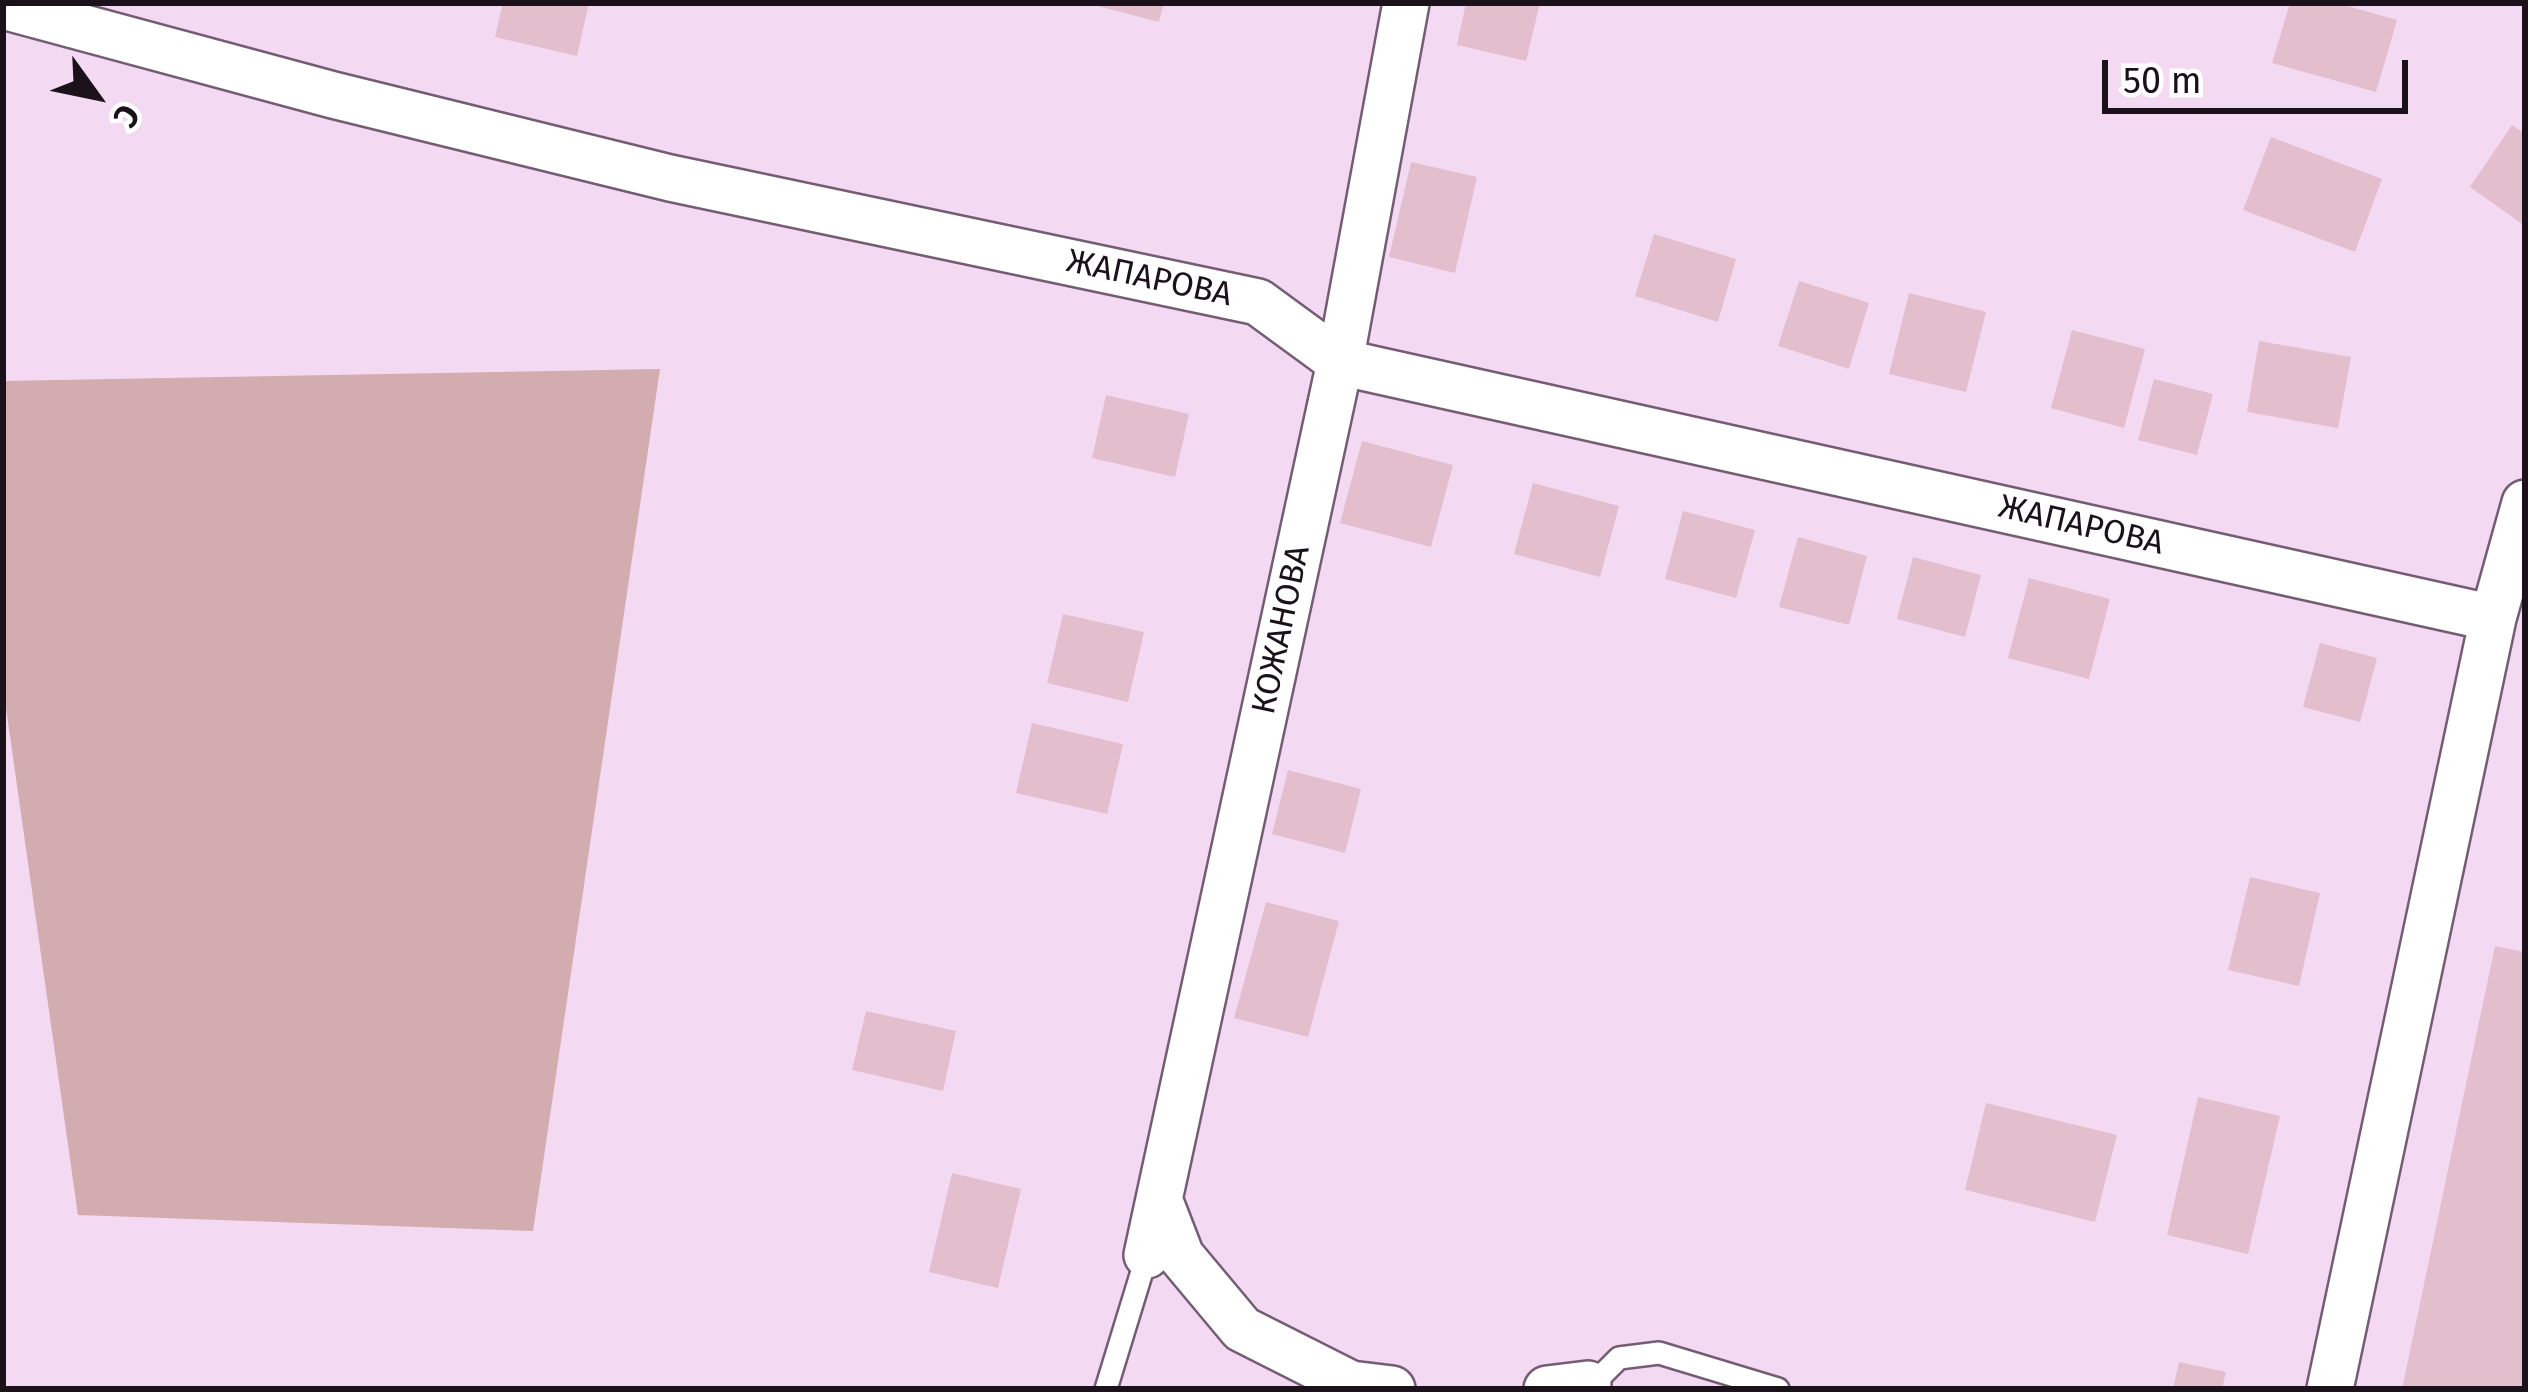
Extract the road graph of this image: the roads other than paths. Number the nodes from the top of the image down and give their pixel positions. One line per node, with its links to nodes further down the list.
1 (1406, 3): 3 (street, КОЖАНОВА)
2 (3, 7): 3 (street, ЖАПАРОВА)
3 (1340, 362): 5 (street, ЖАПАРОВА); 6 (street, КОЖАНОВА)
4 (2525, 502): 5 (street)
5 (2493, 618): 12 (street)
6 (1159, 1199): 7 (street, КОЖАНОВА); 10 (street)
7 (1147, 1255): 9 (lane)
8 (1574, 1387): 11 (lane)
9 (1106, 1389)
10 (1392, 1389)
11 (1778, 1389)
12 (2330, 1389)

